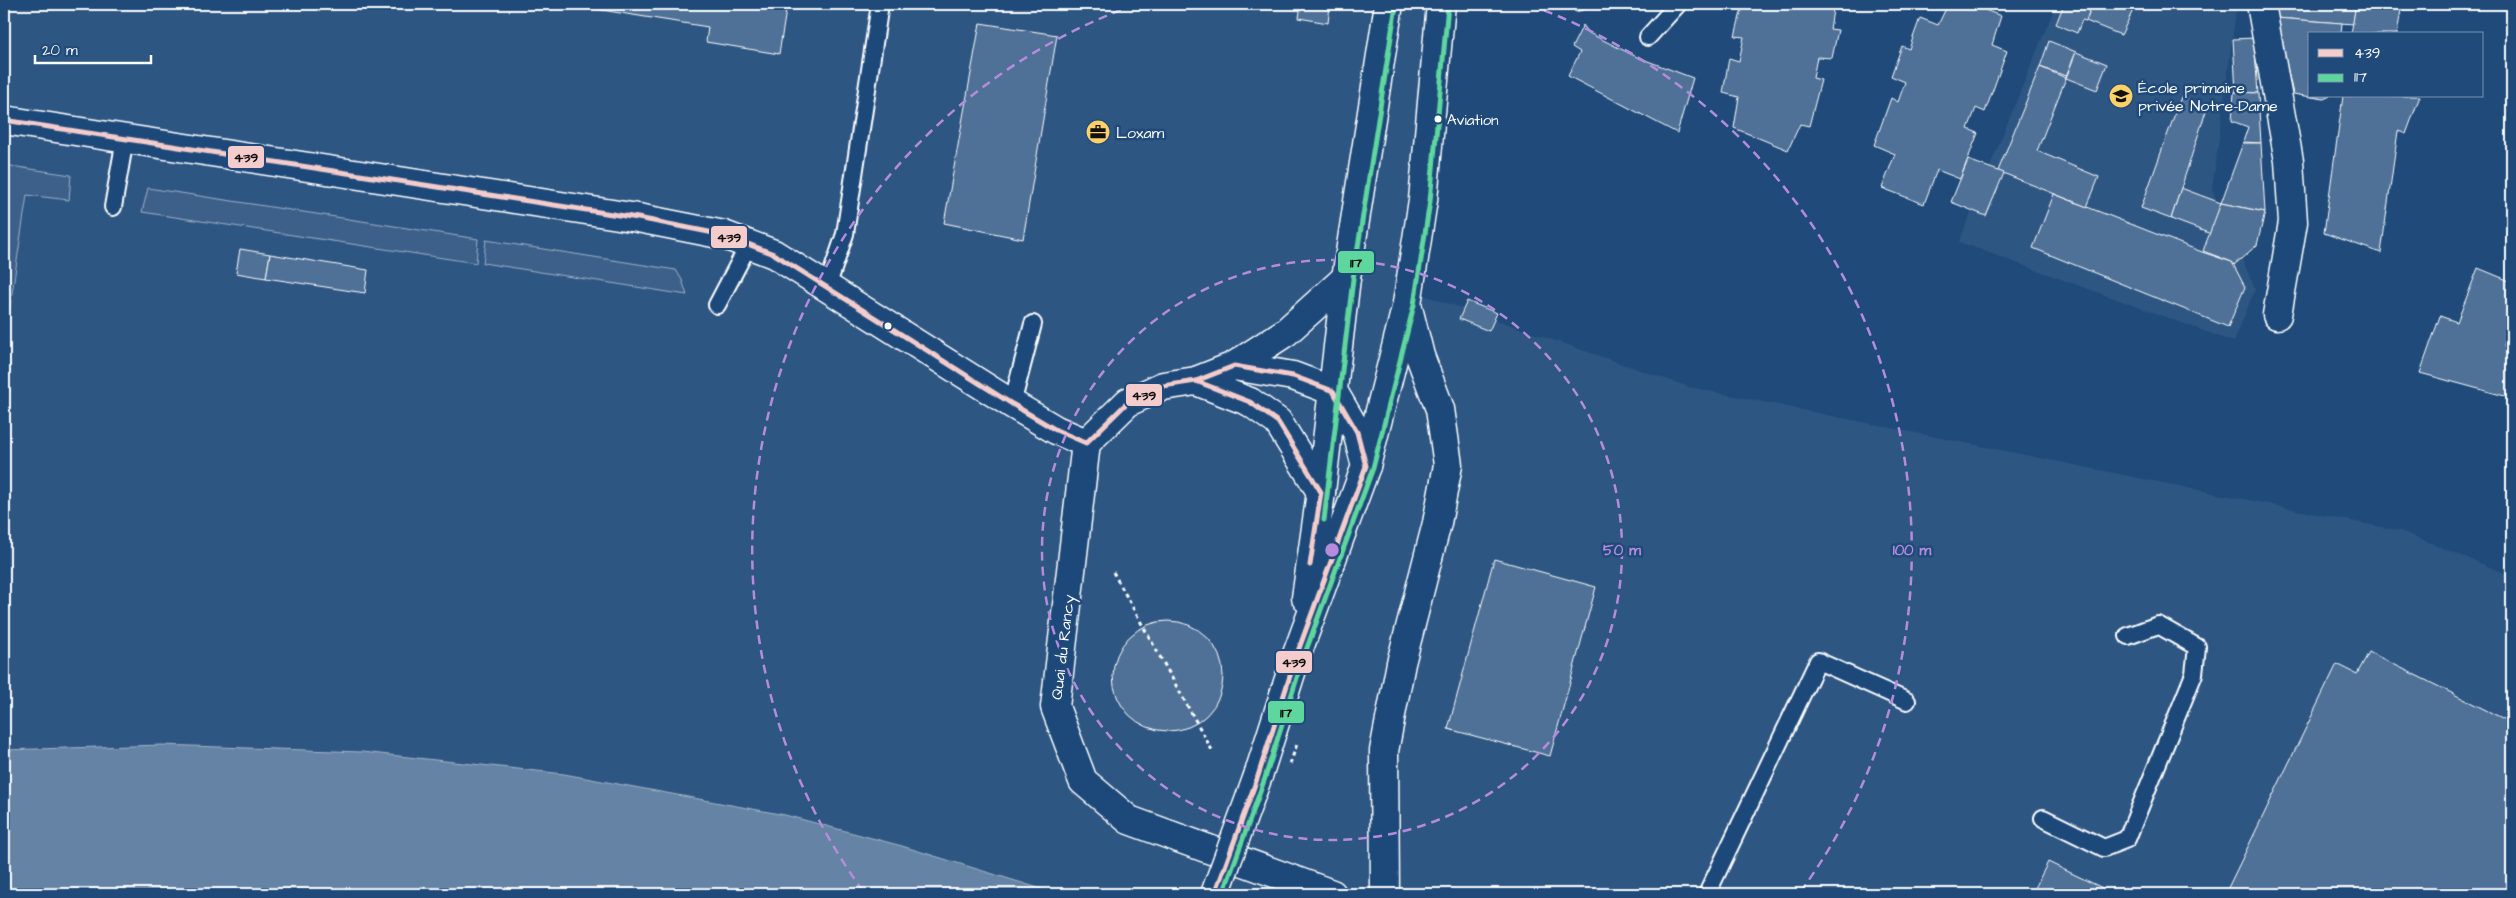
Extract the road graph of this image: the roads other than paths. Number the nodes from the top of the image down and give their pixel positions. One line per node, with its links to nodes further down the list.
1 (880, 4): 12 (lane)
2 (1389, 4): 11 (street)
3 (1441, 4): 13 (street)
4 (1678, 4): 6 (lane)
5 (2261, 4): 15 (street)
6 (1648, 37)
7 (4, 120): 8 (street)
8 (125, 139): 9 (lane); 10 (street)
9 (113, 207)
10 (749, 244): 12 (street); 14 (lane)
11 (1346, 278): 17 (street); 19 (street)
12 (827, 287): 20 (street)
13 (1407, 304): 22 (street); 30 (street)
14 (717, 305)
15 (2277, 315)
16 (1032, 324): 20 (lane)
17 (1234, 366): 18 (street); 19 (street)
18 (1196, 381): 21 (street); 23 (street)
19 (1333, 391): 22 (street); 23 (street)
20 (1012, 404): 21 (street)
21 (1086, 443): 29 (street, Quai du Rancy)
22 (1366, 466): 25 (street)
23 (1321, 492): 25 (street)
24 (2128, 636): 27 (lane)
25 (1297, 654): 28 (street, bridge)
26 (1907, 701): 31 (lane)
27 (2043, 818)
28 (1215, 894)
29 (1332, 894)
30 (1385, 894)
31 (1706, 894)

